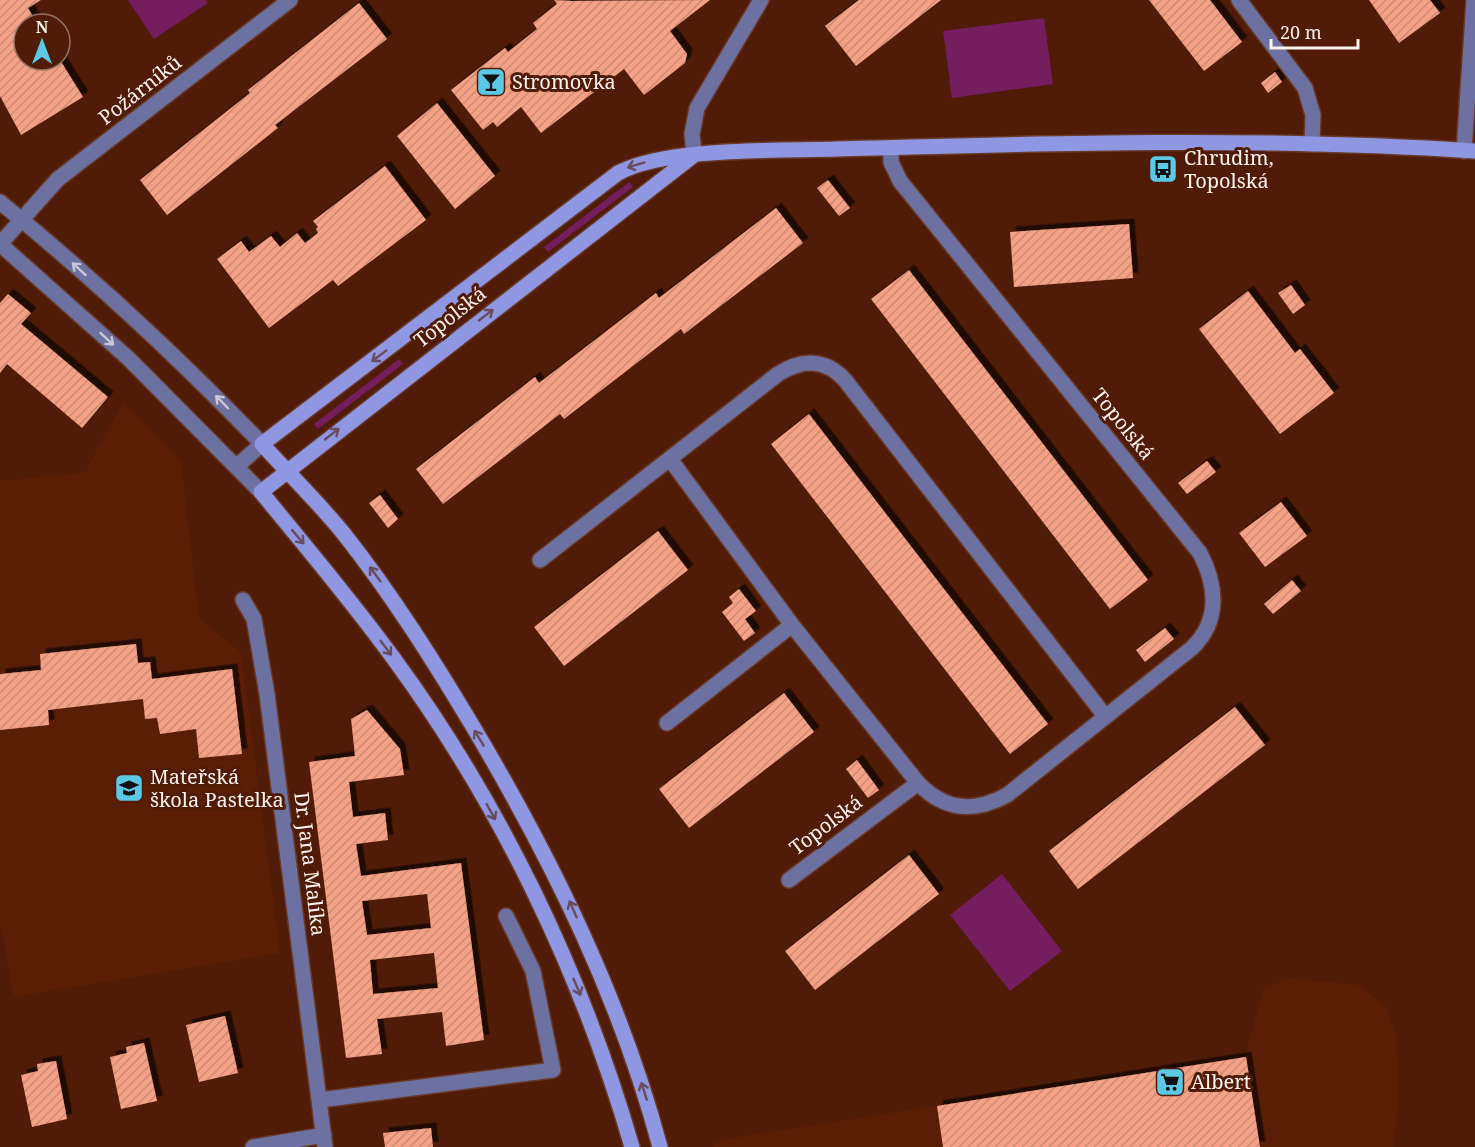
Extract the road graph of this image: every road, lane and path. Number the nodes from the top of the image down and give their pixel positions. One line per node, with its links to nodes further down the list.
1 (290, 0): 10 (street, Požárníků)
2 (761, 0): 8 (street)
3 (1239, 0): 5 (street)
4 (1474, 0): 7 (street)
5 (1312, 144): 6 (main road, Topolská); 7 (main road, Topolská)
6 (891, 148): 8 (main road, Topolská); 20 (street, Topolská)
7 (1470, 151)
8 (694, 155): 12 (main road, Topolská, one-way to 12); 15 (main road, Topolská, one-way to 8)
9 (0, 202): 10 (street)
10 (22, 220): 11 (street, Požárníků); 12 (street, one-way to 10)
11 (0, 244): 14 (street, one-way to 14)
12 (262, 444): 14 (street, Topolská); 15 (main road)
13 (670, 459): 17 (street); 19 (street, Topolská); 20 (street)
14 (237, 466): 16 (street)
15 (286, 470): 16 (main road, Topolská); 29 (main road, one-way to 15)
16 (261, 492): 28 (main road, one-way to 28)
17 (540, 560)
18 (243, 600): 25 (street, Dr. Jana Malíka)
19 (792, 625): 21 (street); 22 (street, Topolská)
20 (1105, 716): 22 (street, Topolská)
21 (667, 723)
22 (918, 783): 23 (street, Topolská)
23 (789, 880)
24 (506, 916): 25 (street)
25 (320, 1101): 26 (street, Dr. Jana Malíka)
26 (325, 1141): 27 (street)
27 (253, 1147)
28 (632, 1147)
29 (660, 1147)

